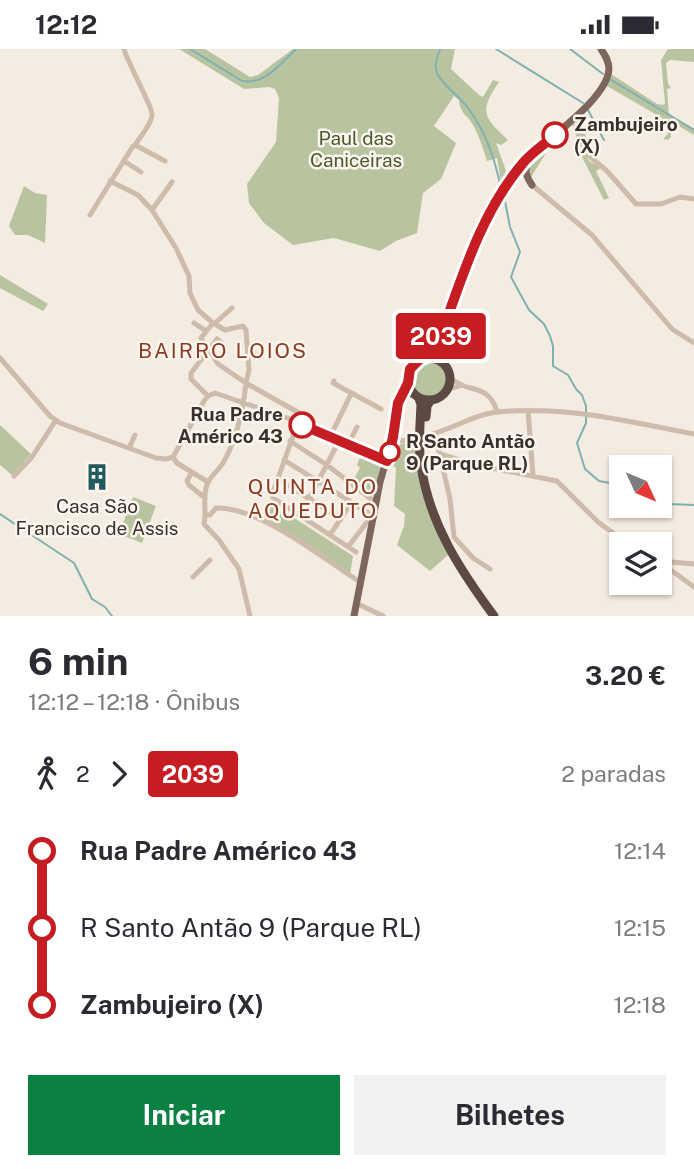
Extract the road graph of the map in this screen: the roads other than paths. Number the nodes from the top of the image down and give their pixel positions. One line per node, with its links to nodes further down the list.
1 (124, 49): 4 (street)
2 (601, 49): 3 (main road)
3 (575, 117): 5 (main road); 15 (street)
4 (136, 145): 6 (street); 7 (street)
5 (537, 151): 9 (main road); 10 (main road)
6 (124, 161): 8 (street); 11 (street)
7 (165, 161)
8 (141, 172)
9 (515, 173): 10 (main road); 14 (main road)
10 (527, 177): 13 (main road)
11 (110, 181): 16 (street); 17 (street)
12 (172, 182): 16 (street)
13 (532, 185): 14 (main road); 23 (street)
14 (507, 186): 18 (main road)
15 (694, 199)
16 (152, 211): 21 (street)
17 (90, 215)
18 (486, 220): 26 (highway); 28 (highway)
19 (232, 308): 21 (street)
20 (194, 323): 22 (street)
21 (214, 324): 22 (street); 31 (street)
22 (206, 331): 25 (street)
23 (694, 343)
24 (221, 345): 25 (street)
25 (208, 351): 31 (street); 37 (street)
26 (426, 357): 28 (highway); 32 (highway)
27 (0, 358): 44 (street)
28 (443, 362): 29 (highway)
29 (450, 377): 33 (street); 34 (highway)
30 (334, 381): 35 (street)
31 (246, 383): 40 (street); 45 (street)
32 (408, 383): 36 (highway); 38 (main road)
33 (462, 385): 34 (street); 43 (street)
34 (448, 389): 39 (highway)
35 (351, 394): 41 (street); 50 (street)
36 (416, 396): 38 (main road); 39 (highway); 49 (highway)
37 (208, 397): 40 (street); 57 (street)
38 (400, 398): 51 (main road)
39 (431, 400): 92 (highway)
40 (246, 405): 45 (street); 65 (street)
41 (381, 409)
42 (528, 410): 43 (street); 47 (street); 62 (street)
43 (497, 411): 49 (street)
44 (56, 420): 55 (street); 63 (street)
45 (297, 422): 50 (street); 52 (street)
46 (357, 428): 54 (street)
47 (694, 434)
48 (135, 435): 55 (street)
49 (427, 436): 51 (street); 56 (street); 92 (highway)
50 (330, 437): 53 (street)
51 (393, 437): 59 (main road)
52 (290, 441): 58 (street); 60 (street)
53 (339, 441): 54 (street); 60 (street)
54 (348, 445): 59 (street)
55 (129, 448): 57 (street)
56 (440, 454): 62 (street); 83 (street)
57 (175, 460): 61 (street)
58 (284, 460): 64 (street); 66 (street)
59 (387, 461): 69 (main road)
60 (327, 465): 66 (street); 69 (street)
61 (192, 472): 65 (street); 67 (street)
62 (533, 475): 76 (street)
63 (13, 476)
64 (278, 479): 68 (street); 72 (street)
65 (208, 482): 67 (street)
66 (318, 482): 68 (street); 70 (street)
67 (205, 498): 71 (street)
68 (309, 499): 72 (street); 74 (street)
69 (378, 500): 73 (main road)
70 (351, 503): 73 (street); 74 (street)
71 (206, 515): 86 (street); 89 (street)
72 (300, 516): 77 (street)
73 (374, 517): 86 (main road)
74 (341, 519): 77 (street)
75 (367, 522): 78 (street)
76 (612, 532)
77 (328, 534): 78 (street)
78 (348, 547): 79 (street)
79 (356, 552)
80 (210, 560): 85 (street)
81 (672, 563): 82 (street)
82 (694, 564)
83 (490, 569)
84 (672, 571): 87 (street)
85 (193, 577)
86 (360, 582): 88 (main road)
87 (694, 587)
88 (356, 603): 90 (main road); 91 (street)
89 (250, 616)
90 (354, 616)
91 (383, 616)
92 (496, 616)

